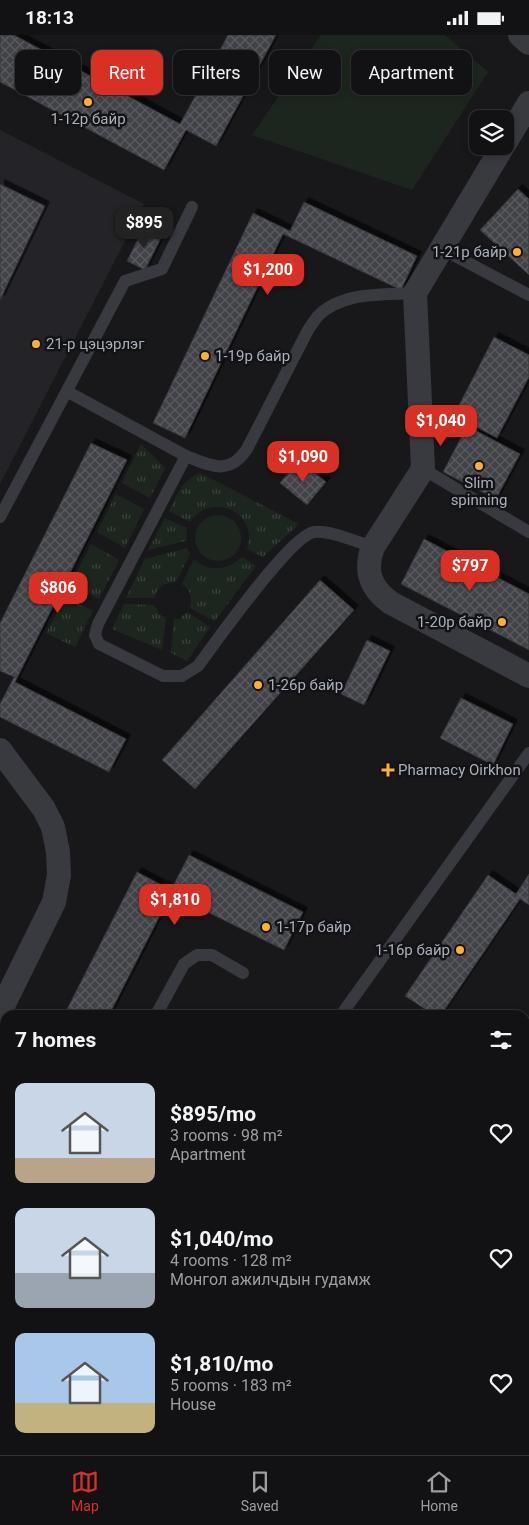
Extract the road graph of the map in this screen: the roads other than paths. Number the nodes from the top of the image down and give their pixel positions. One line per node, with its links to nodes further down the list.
1 (520, 35): 2 (street)
2 (529, 43)
3 (529, 103): 4 (street)
4 (514, 128)
5 (498, 155): 7 (street)
6 (192, 207): 10 (lane)
7 (442, 249): 8 (street); 9 (lane)
8 (415, 293): 11 (lane); 12 (street)
9 (529, 295)
10 (68, 391): 11 (lane); 13 (lane)
11 (186, 456): 15 (lane)
12 (423, 469): 14 (lane); 15 (street)
13 (0, 517)
14 (529, 532)
15 (373, 547): 16 (street)
16 (529, 676)
17 (0, 750): 20 (street)
18 (529, 753): 22 (lane)
19 (243, 973): 21 (lane)
20 (1, 1010)
21 (159, 1010)
22 (345, 1010)

